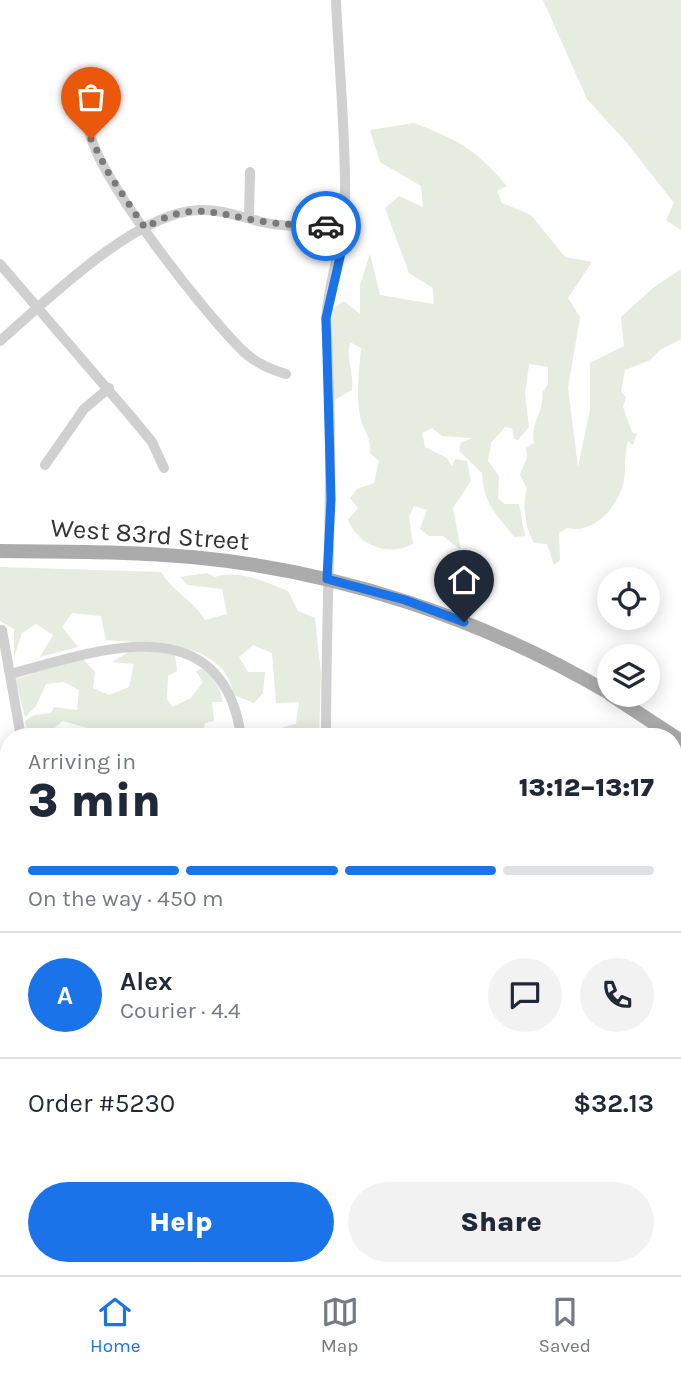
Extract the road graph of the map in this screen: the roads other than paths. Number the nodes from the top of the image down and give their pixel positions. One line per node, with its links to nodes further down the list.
1 (337, 0): 5 (street)
2 (89, 129): 6 (street)
3 (250, 172): 4 (street)
4 (250, 218): 5 (street); 6 (street)
5 (342, 226): 15 (street)
6 (145, 228): 8 (street); 10 (street)
7 (0, 264): 8 (street)
8 (38, 308): 9 (street); 11 (street)
9 (0, 341)
10 (286, 374)
11 (109, 388): 12 (street); 13 (street)
12 (46, 465)
13 (164, 468)
14 (0, 551): 15 (main road, West 83rd Street)
15 (327, 579): 18 (main road, West 83rd Street); 22 (street)
16 (2, 630): 17 (street)
17 (11, 674): 20 (street); 21 (street)
18 (597, 687)
19 (630, 707): 23 (main road, West 83rd Street)
20 (20, 728)
21 (239, 728)
22 (326, 728)
23 (661, 728)

